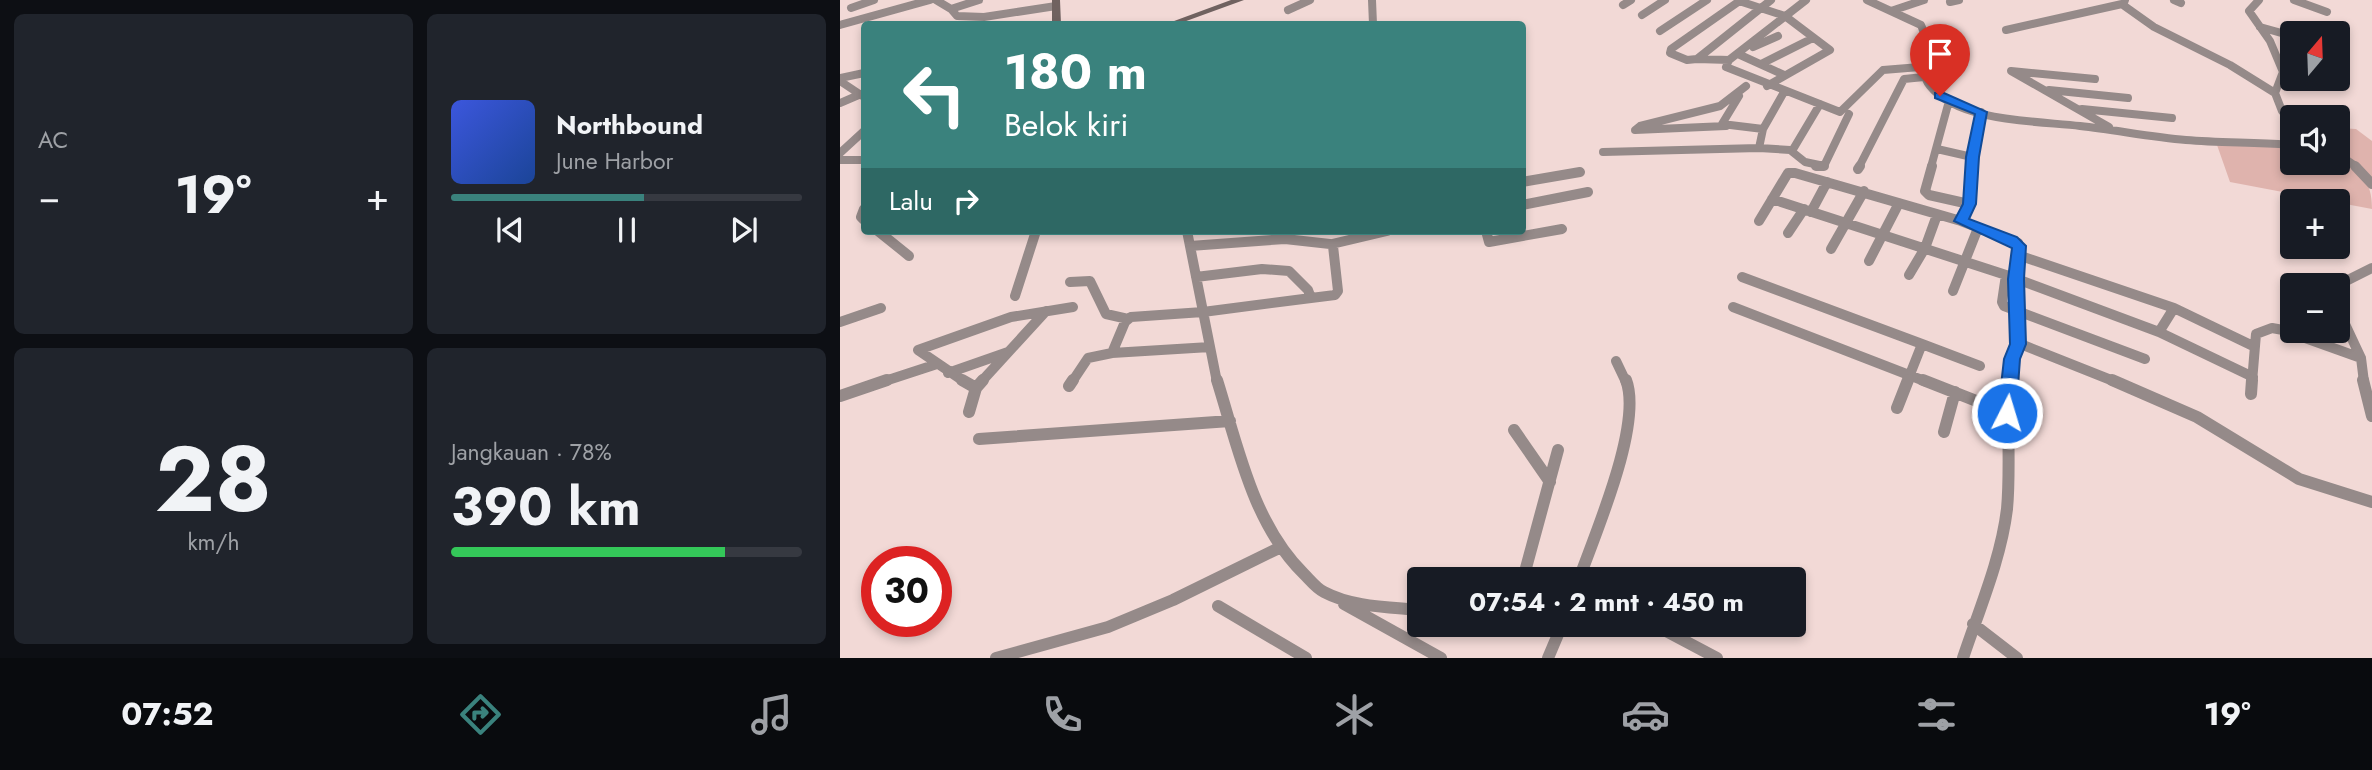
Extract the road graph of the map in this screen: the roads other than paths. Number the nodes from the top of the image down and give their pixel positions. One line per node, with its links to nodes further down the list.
1 (846, 0): 25 (street)
2 (874, 0): 25 (street)
3 (885, 0): 28 (street)
4 (930, 0): 28 (street)
5 (979, 0): 27 (street)
6 (1240, 0): 36 (street)
7 (1289, 0): 24 (street)
8 (1310, 0): 24 (street)
9 (1372, 0): 37 (street)
10 (1630, 0): 23 (street)
11 (1665, 0): 32 (street)
12 (1707, 0): 42 (street)
13 (1771, 0): 26 (street)
14 (1867, 0): 30 (street)
15 (1924, 0): 30 (street)
16 (2259, 0): 39 (street)
17 (2294, 0): 31 (street)
18 (941, 1): 27 (street)
19 (1740, 1): 26 (street); 46 (street)
20 (1804, 1): 33 (street)
21 (2125, 1): 41 (street); 59 (street)
22 (1056, 3): 27 (street); 35 (street)
23 (1623, 5)
24 (1296, 6): 29 (street)
25 (851, 8): 34 (street)
26 (1761, 8): 33 (street); 46 (street)
27 (951, 9)
28 (894, 10): 34 (street)
29 (1288, 10)
30 (1891, 11): 49 (street)
31 (2327, 12)
32 (1642, 15)
33 (1786, 15): 40 (street); 44 (street)
34 (859, 20): 38 (street)
35 (1057, 21)
36 (1180, 21)
37 (1373, 21)
38 (840, 25)
39 (2260, 27): 43 (street); 59 (street)
40 (1769, 29): 45 (street); 45 (street)
41 (2006, 30)
42 (1660, 31)
43 (2280, 33)
44 (1813, 37): 48 (street); 51 (street)
45 (1738, 54): 47 (street); 48 (street)
46 (1697, 59): 47 (street)
47 (1729, 60): 55 (street)
48 (1761, 64): 51 (street)
49 (1920, 67): 52 (street); 69 (street)
50 (861, 74): 54 (street)
51 (1784, 75): 56 (street)
52 (1924, 77): 63 (street); 85 (street)
53 (2095, 79): 57 (street)
54 (840, 80): 60 (street)
55 (1748, 83): 56 (street); 71 (street); 71 (street)
56 (1767, 86): 58 (street)
57 (2043, 89): 62 (street); 67 (street)
58 (1784, 92): 65 (street); 72 (street)
59 (2274, 93): 66 (street)
60 (861, 95)
61 (861, 97): 64 (street)
62 (2129, 98)
63 (1949, 101): 68 (street); 77 (street)
64 (840, 103)
65 (1819, 104): 69 (street); 78 (street)
66 (2280, 106)
67 (2076, 108): 70 (street); 73 (street)
68 (1981, 112): 73 (street); 81 (street)
69 (1845, 113): 78 (street)
70 (2172, 118)
71 (1726, 126): 72 (street)
72 (1763, 129): 76 (street)
73 (2114, 129): 75 (street)
74 (861, 136): 80 (street)
75 (2280, 145)
76 (1759, 148): 78 (street); 79 (street)
77 (1937, 149): 81 (street); 95 (street)
78 (1791, 151)
79 (1604, 152)
80 (840, 153)
81 (1972, 157): 95 (street)
82 (840, 160): 83 (street)
83 (861, 160)
84 (2350, 161): 89 (street)
85 (1858, 169)
86 (1580, 172): 87 (street)
87 (1526, 181)
88 (1827, 182): 90 (street); 92 (street); 96 (street)
89 (2372, 184)
90 (1864, 191): 93 (street); 100 (street)
91 (1588, 192): 94 (street)
92 (1772, 199): 96 (street); 98 (street)
93 (1899, 203): 97 (street); 109 (street)
94 (1526, 204)
95 (1969, 204): 99 (street)
96 (1808, 210): 100 (street); 103 (street)
97 (1937, 215): 99 (street); 112 (street)
98 (1759, 221)
99 (1961, 221): 101 (street)
100 (1847, 223): 109 (street); 113 (street)
101 (1978, 228): 114 (street); 117 (street)
102 (1562, 229): 108 (street)
103 (1788, 233)
104 (883, 235): 115 (street)
105 (1034, 235): 126 (street)
106 (1188, 235): 111 (street)
107 (1354, 235): 110 (street)
108 (1487, 235)
109 (1884, 235): 112 (street); 116 (street)
110 (1332, 244): 111 (street); 127 (street)
111 (1190, 246): 121 (street)
112 (1925, 248): 117 (street); 119 (street)
113 (1831, 249)
114 (2018, 255): 122 (street); 130 (street)
115 (909, 256)
116 (1869, 261)
117 (1965, 261): 122 (street); 125 (street)
118 (2372, 268): 123 (street)
119 (1909, 275)
120 (1742, 276): 139 (street)
121 (1196, 277): 127 (street); 133 (street)
122 (2011, 277): 134 (street); 137 (street)
123 (2350, 279)
124 (1070, 282): 135 (street)
125 (1953, 290)
126 (1015, 296)
127 (1311, 299): 133 (street)
128 (1073, 307): 132 (street)
129 (1733, 307): 151 (street)
130 (2174, 308): 137 (street); 141 (street)
131 (881, 309): 136 (street)
132 (1046, 311): 143 (street); 148 (street)
133 (1203, 312): 135 (street); 142 (street)
134 (2018, 312): 140 (street); 146 (street)
135 (1128, 319): 144 (street)
136 (840, 322)
137 (2159, 332): 152 (street)
138 (2350, 335): 145 (street)
139 (1922, 344): 149 (street); 151 (street)
140 (2018, 344): 160 (street); 168 (street)
141 (2253, 346): 145 (street); 152 (street)
142 (1210, 347): 144 (street); 162 (street)
143 (1009, 351): 150 (street); 154 (street)
144 (1112, 353): 153 (street)
145 (2361, 358): 161 (street)
146 (2145, 359)
147 (1616, 360): 171 (street)
148 (937, 364): 150 (street); 157 (street)
149 (1980, 366)
150 (948, 373): 154 (street)
151 (1911, 375): 155 (street); 158 (street)
152 (2253, 377): 156 (street)
153 (1069, 386)
154 (976, 388): 159 (street)
155 (1955, 392): 160 (street); 164 (street)
156 (2251, 394)
157 (840, 396)
158 (1898, 408)
159 (969, 412)
160 (2007, 413): 175 (street)
161 (2372, 416)
162 (1230, 421): 165 (street); 169 (street)
163 (1514, 430): 167 (street)
164 (1944, 432)
165 (979, 439)
166 (1558, 450): 167 (street)
167 (1550, 482): 170 (street)
168 (2372, 502)
169 (1281, 547): 172 (street); 178 (street)
170 (1525, 567)
171 (1583, 567)
172 (1323, 592): 174 (street); 180 (street)
173 (1218, 606): 179 (street)
174 (1407, 609)
175 (1973, 624): 183 (street); 184 (street)
176 (1557, 637): 181 (street)
177 (1677, 637): 182 (street)
178 (996, 658)
179 (1306, 658)
180 (1441, 658)
181 (1548, 658)
182 (1717, 658)
183 (1963, 658)
184 (2017, 658)

